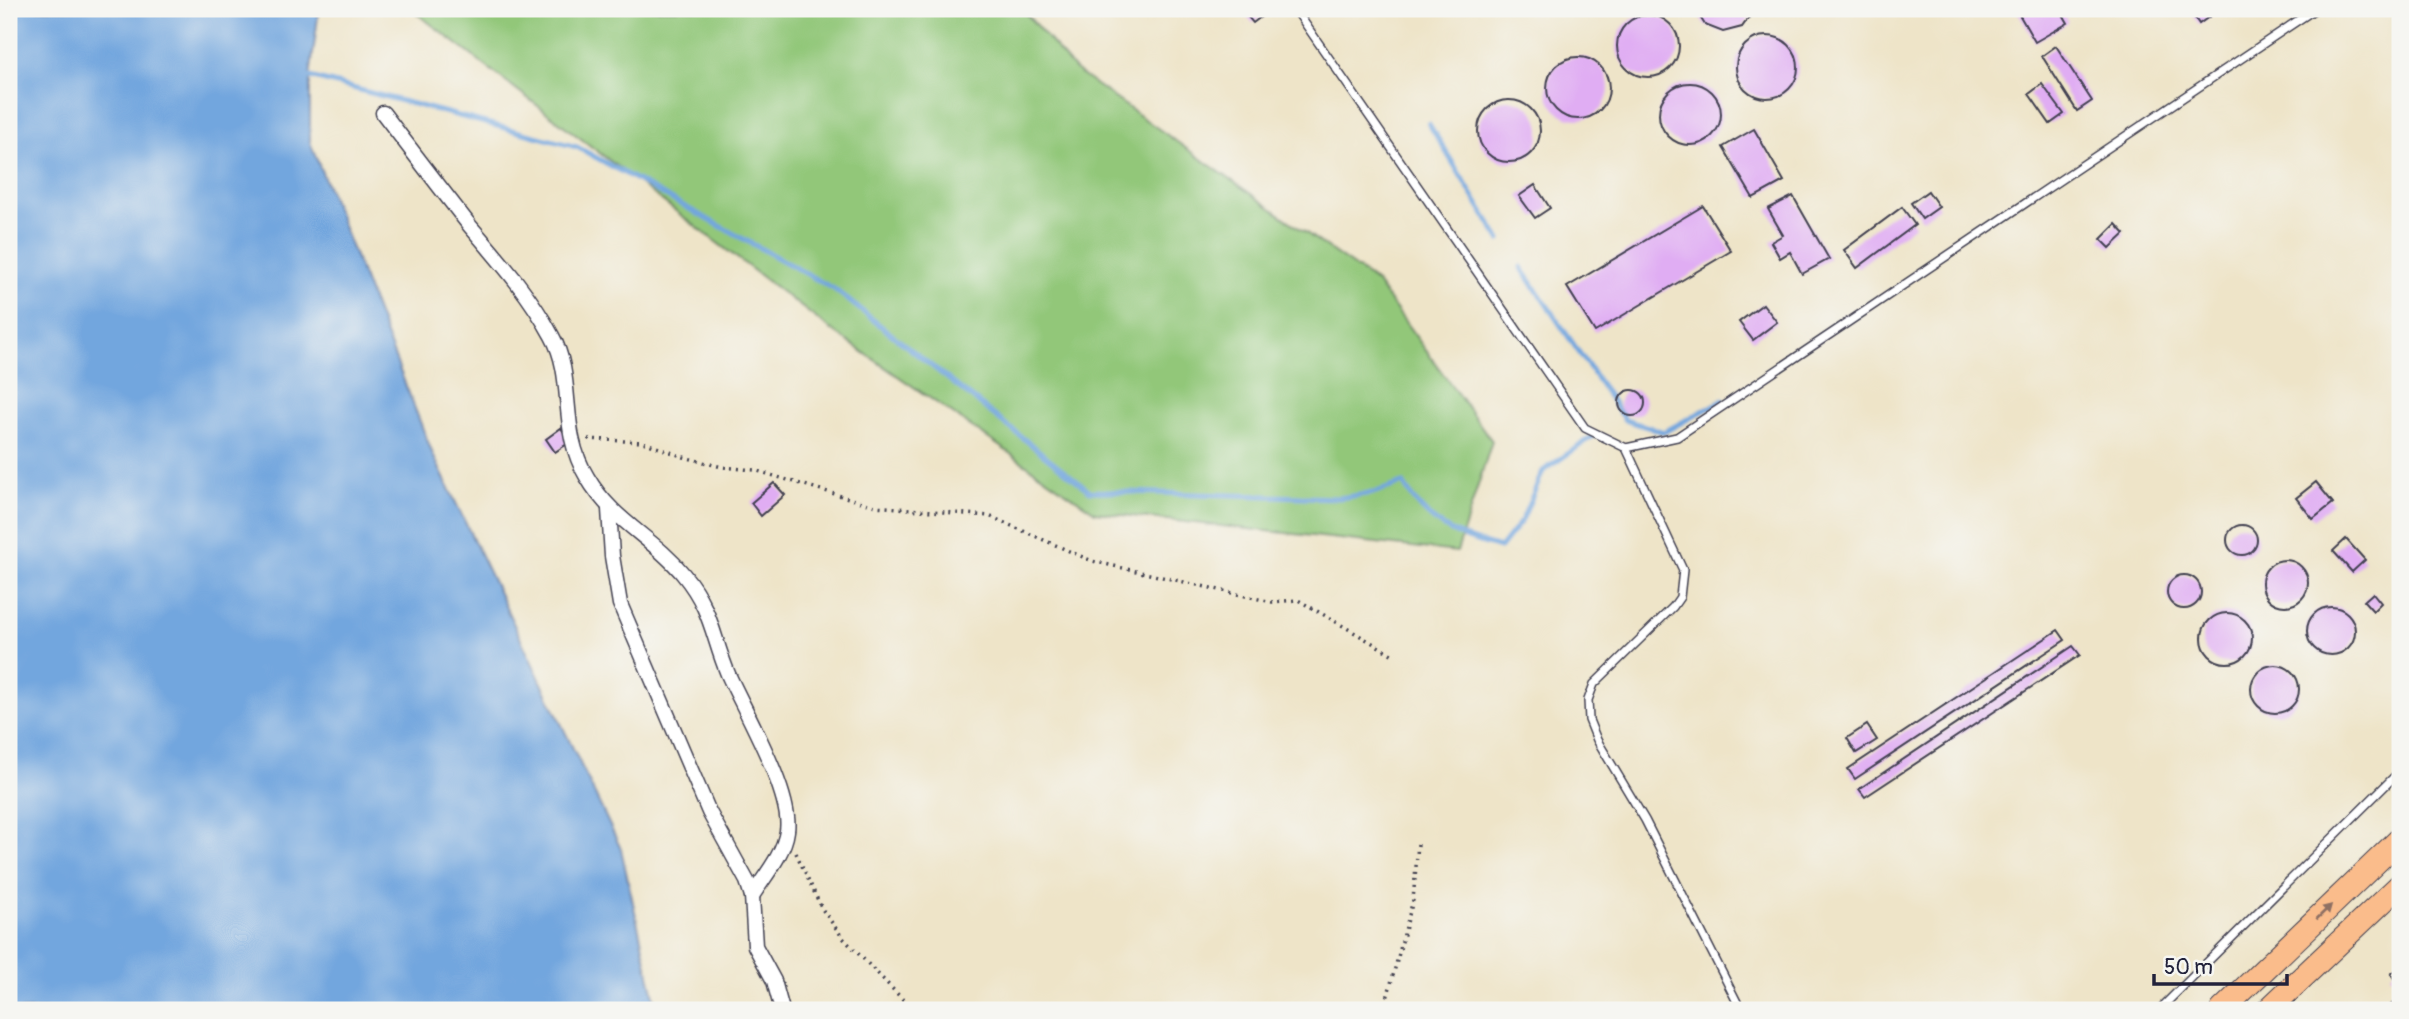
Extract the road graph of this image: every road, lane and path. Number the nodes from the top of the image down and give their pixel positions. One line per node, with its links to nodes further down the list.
1 (1295, 9): 5 (lane)
2 (2315, 9): 5 (lane)
3 (383, 113): 4 (street)
4 (572, 439): 6 (street); 7 (path)
5 (1626, 448): 17 (lane)
6 (609, 509): 9 (street); 13 (street)
7 (1395, 656)
8 (2400, 771): 18 (lane)
9 (787, 831): 13 (street); 15 (path)
10 (2400, 839): 19 (main road, one-way to 10)
11 (1418, 844): 16 (path)
12 (2400, 885): 20 (main road)
13 (752, 896): 14 (street)
14 (782, 1010)
15 (913, 1010)
16 (1384, 1010)
17 (1741, 1010)
18 (2160, 1010)
19 (2222, 1010)
20 (2268, 1010)

